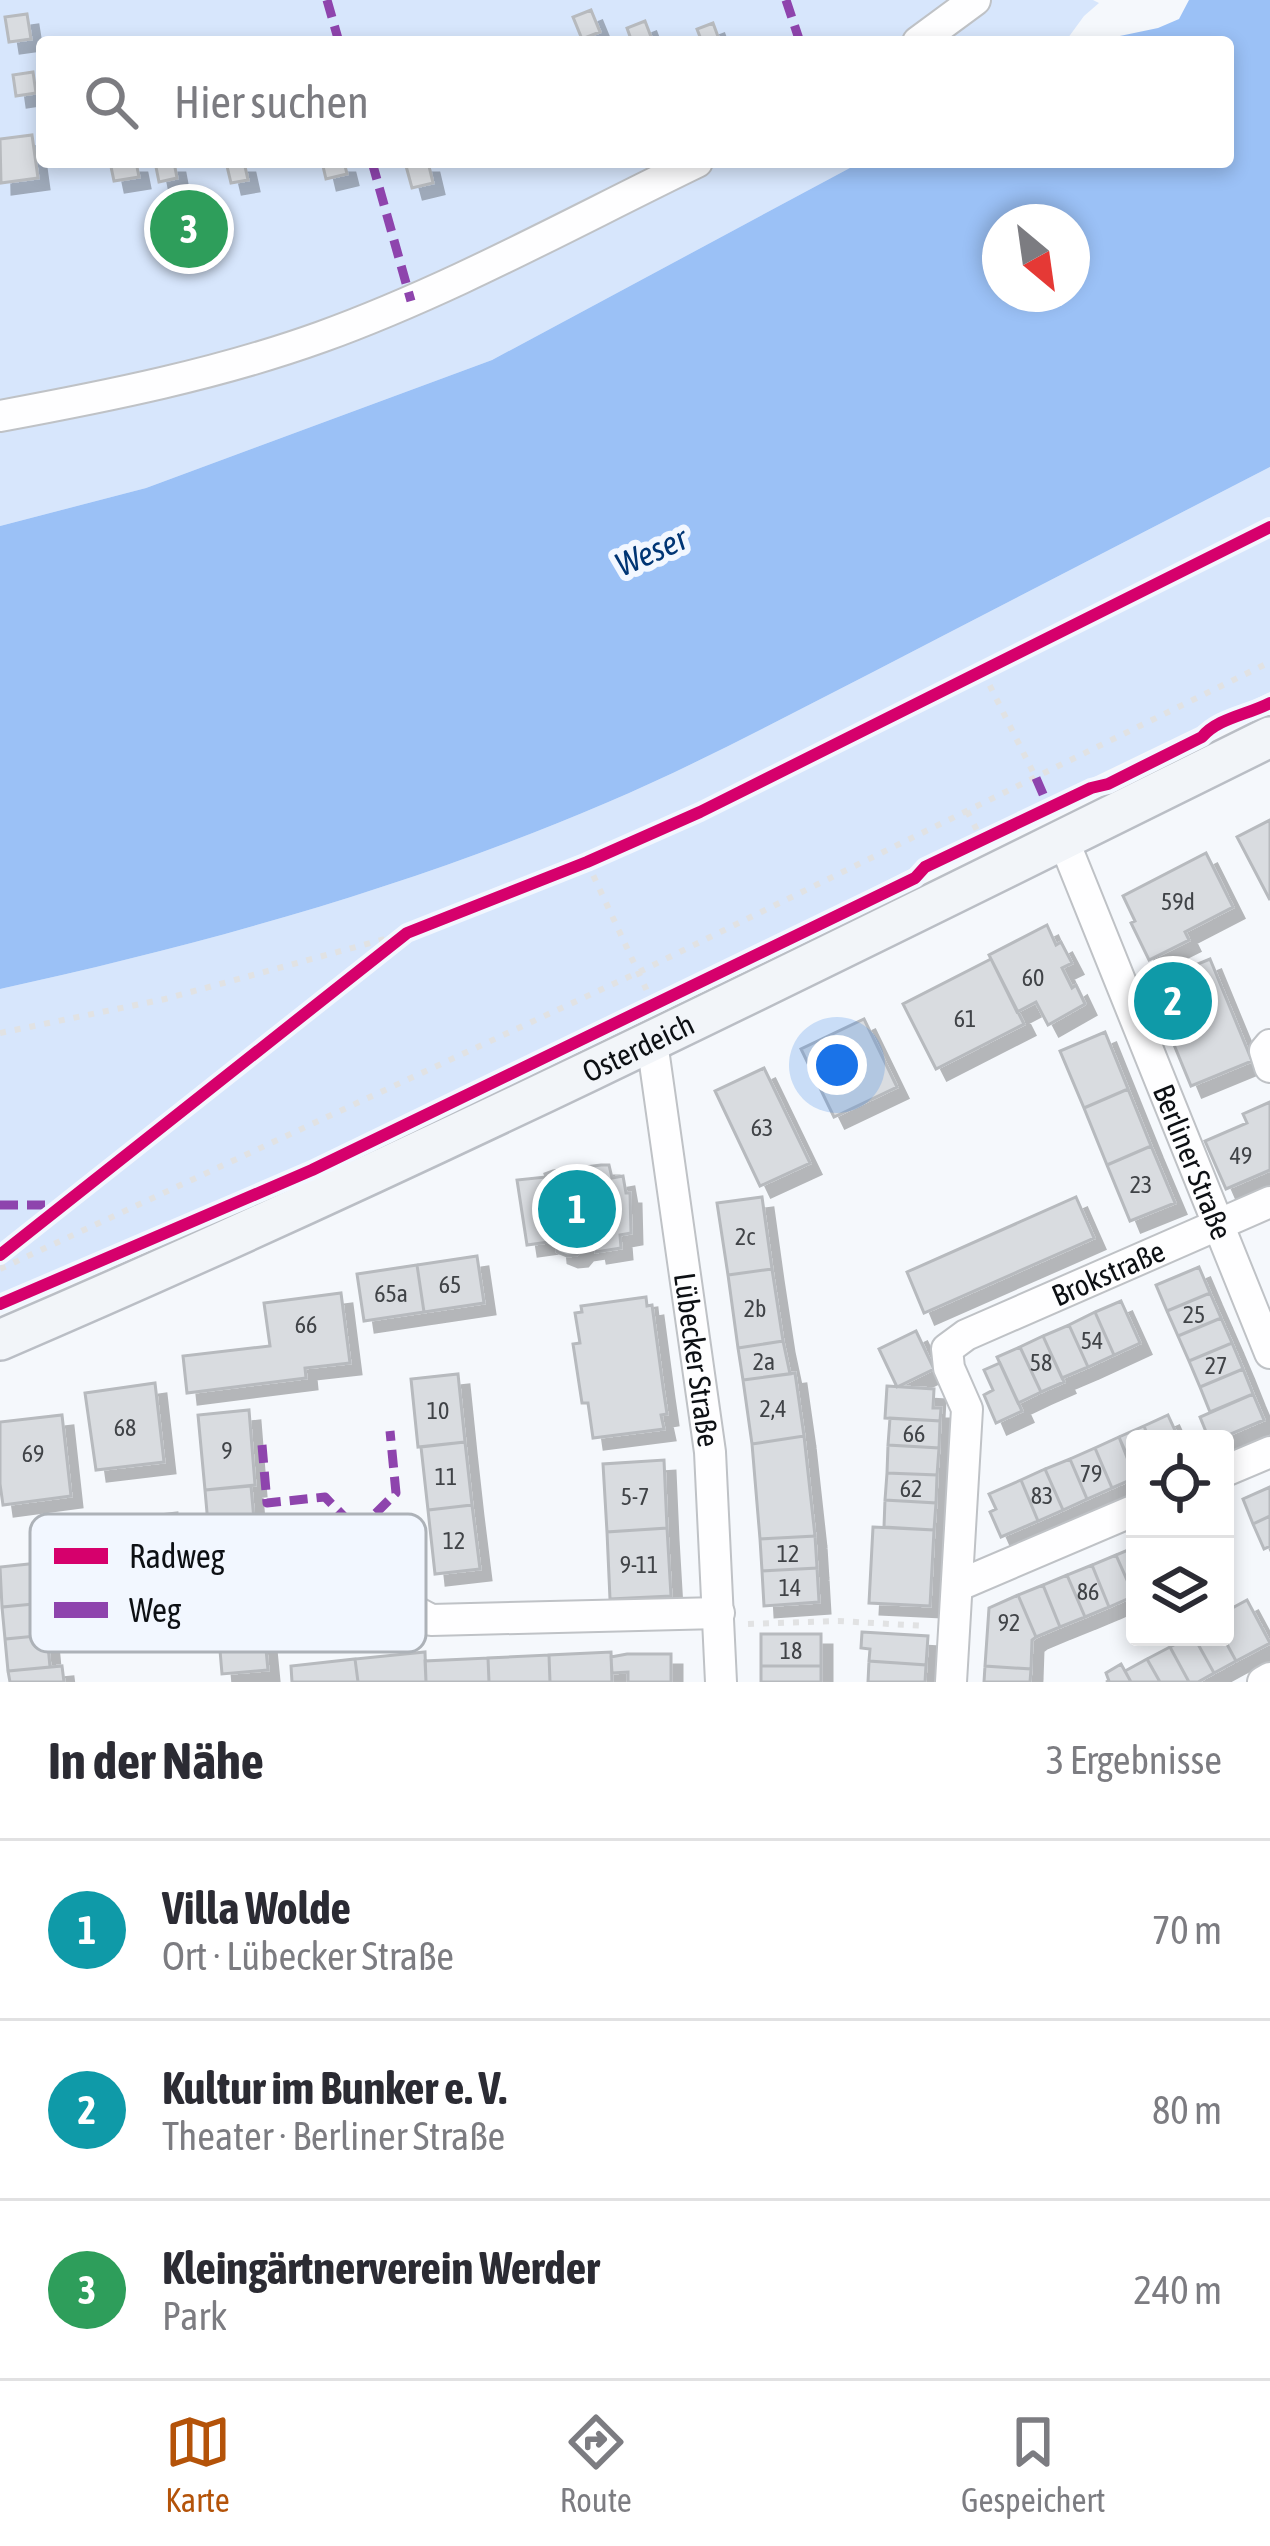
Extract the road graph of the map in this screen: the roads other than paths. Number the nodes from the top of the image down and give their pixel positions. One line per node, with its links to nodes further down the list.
1 (975, 0): 2 (street)
2 (926, 36)
3 (685, 168): 4 (street)
4 (0, 416)
5 (1270, 737): 6 (main road, Osterdeich)
6 (1063, 839): 7 (main road, Osterdeich); 11 (street, Berliner Straße)
7 (662, 1019): 12 (main road, Osterdeich); 18 (street, Lübecker Straße)
8 (1270, 1045): 9 (street)
9 (1270, 1067)
10 (1270, 1202): 11 (street, Brokstraße)
11 (1218, 1226): 13 (street, Berliner Straße); 17 (street, Brokstraße)
12 (0, 1340)
13 (1270, 1353)
14 (1270, 1452): 15 (street)
15 (1234, 1467)
16 (1126, 1514): 17 (street)
17 (957, 1586): 21 (street)
18 (719, 1612): 19 (street); 20 (street, Lübecker Straße)
19 (426, 1618)
20 (721, 1682)
21 (951, 1682)

